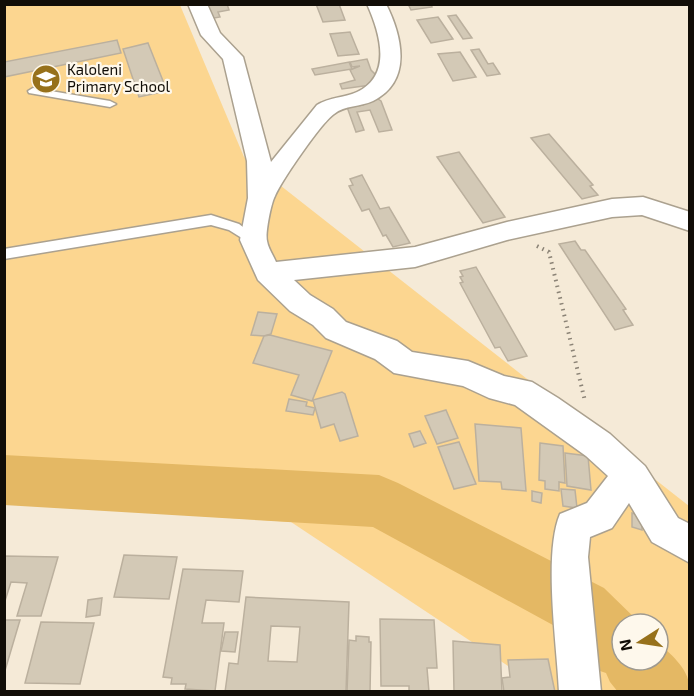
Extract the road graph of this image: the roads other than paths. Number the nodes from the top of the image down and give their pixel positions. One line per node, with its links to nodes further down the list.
1 (197, 4): 5 (street)
2 (376, 4): 5 (street)
3 (33, 91): 4 (lane)
4 (110, 104)
5 (261, 198): 7 (street)
6 (690, 222): 9 (street)
7 (253, 240): 8 (lane); 9 (street)
8 (4, 254)
9 (268, 273): 10 (street)
10 (633, 477): 11 (street); 12 (street)
11 (690, 545)
12 (580, 692)

